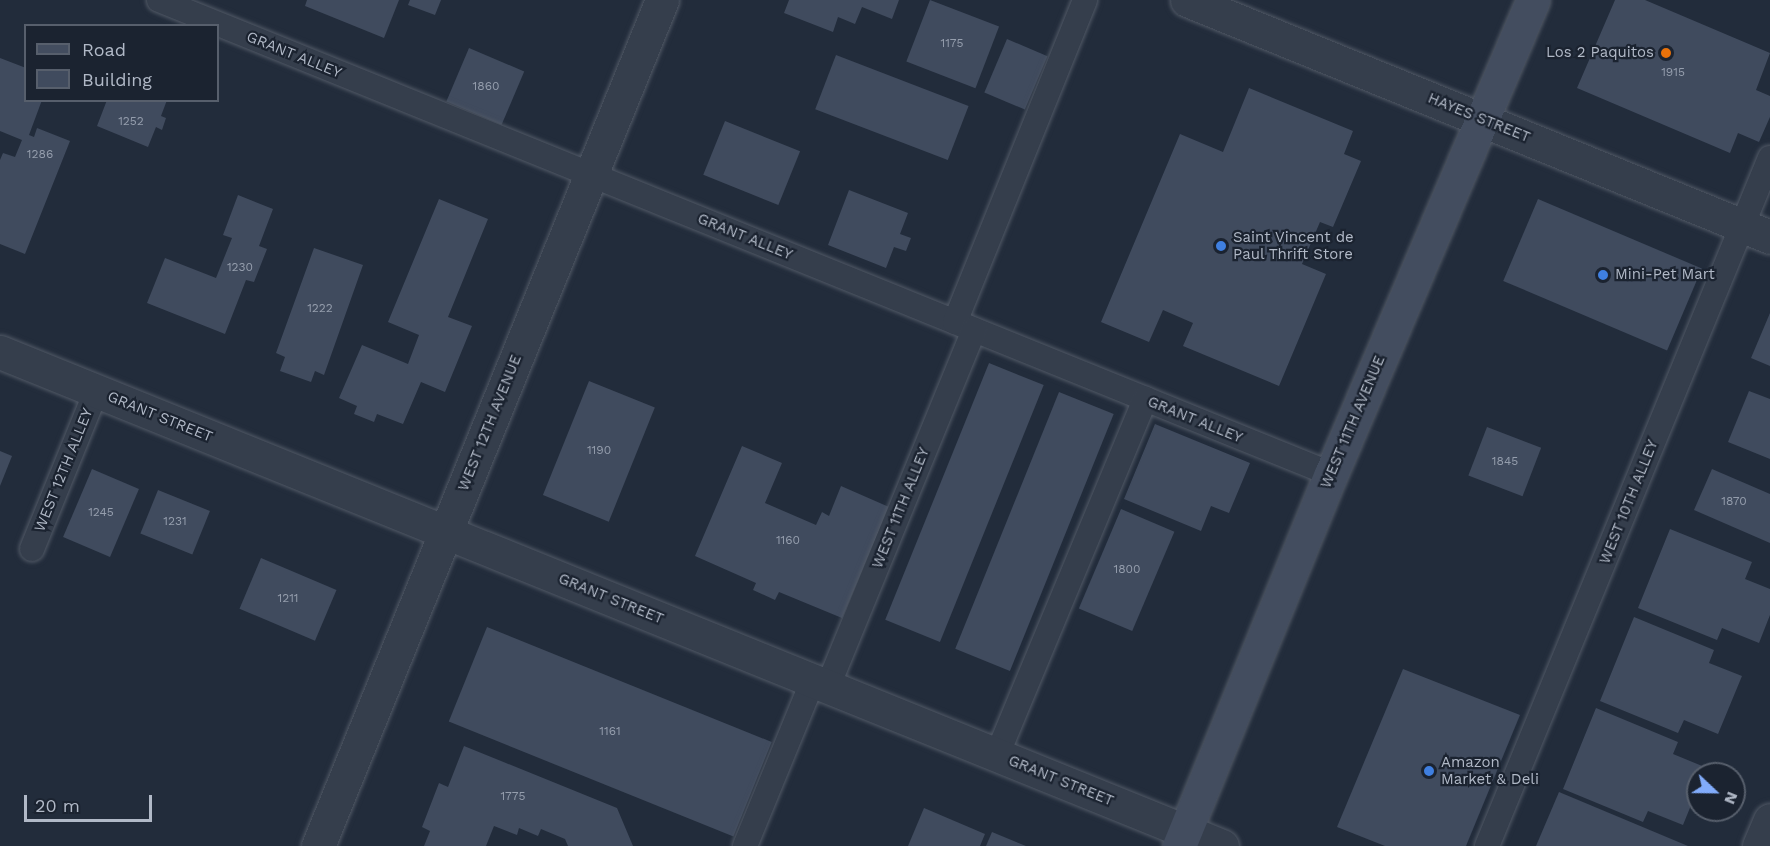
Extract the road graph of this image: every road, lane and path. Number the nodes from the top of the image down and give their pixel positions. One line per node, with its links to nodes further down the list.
1 (159, 0): 6 (lane, GRANT ALLEY)
2 (662, 0): 10 (street, WEST 12TH AVENUE)
3 (1085, 0): 12 (lane, WEST 11TH ALLEY)
4 (1187, 0): 8 (street, HAYES STREET)
5 (1533, 0): 8 (main road, WEST 11TH AVENUE)
6 (218, 24)
7 (219, 24): 10 (lane, GRANT ALLEY)
8 (1484, 120): 11 (street, HAYES STREET); 16 (main road, WEST 11TH AVENUE)
9 (1770, 158): 11 (lane, WEST 10TH ALLEY)
10 (591, 175): 12 (lane, GRANT ALLEY); 17 (street, WEST 12TH AVENUE)
11 (1756, 231): 26 (lane, WEST 10TH ALLEY)
12 (964, 326): 15 (lane, GRANT ALLEY); 19 (lane, WEST 11TH ALLEY)
13 (0, 352): 14 (street, GRANT STREET)
14 (96, 391): 17 (street, GRANT STREET); 18 (lane, WEST 12TH ALLEY)
15 (1145, 399): 16 (lane, GRANT ALLEY); 20 (lane)
16 (1331, 474): 22 (main road, WEST 11TH AVENUE)
17 (446, 532): 19 (street, GRANT STREET); 23 (street, WEST 12TH AVENUE)
18 (32, 549)
19 (820, 683): 20 (street, GRANT STREET); 24 (lane, WEST 11TH ALLEY)
20 (997, 755): 22 (street, GRANT STREET)
21 (1770, 820): 27 (street)
22 (1182, 838): 25 (street, GRANT STREET)
23 (318, 846)
24 (745, 846)
25 (1222, 846)
26 (1487, 846)
27 (1759, 846)

